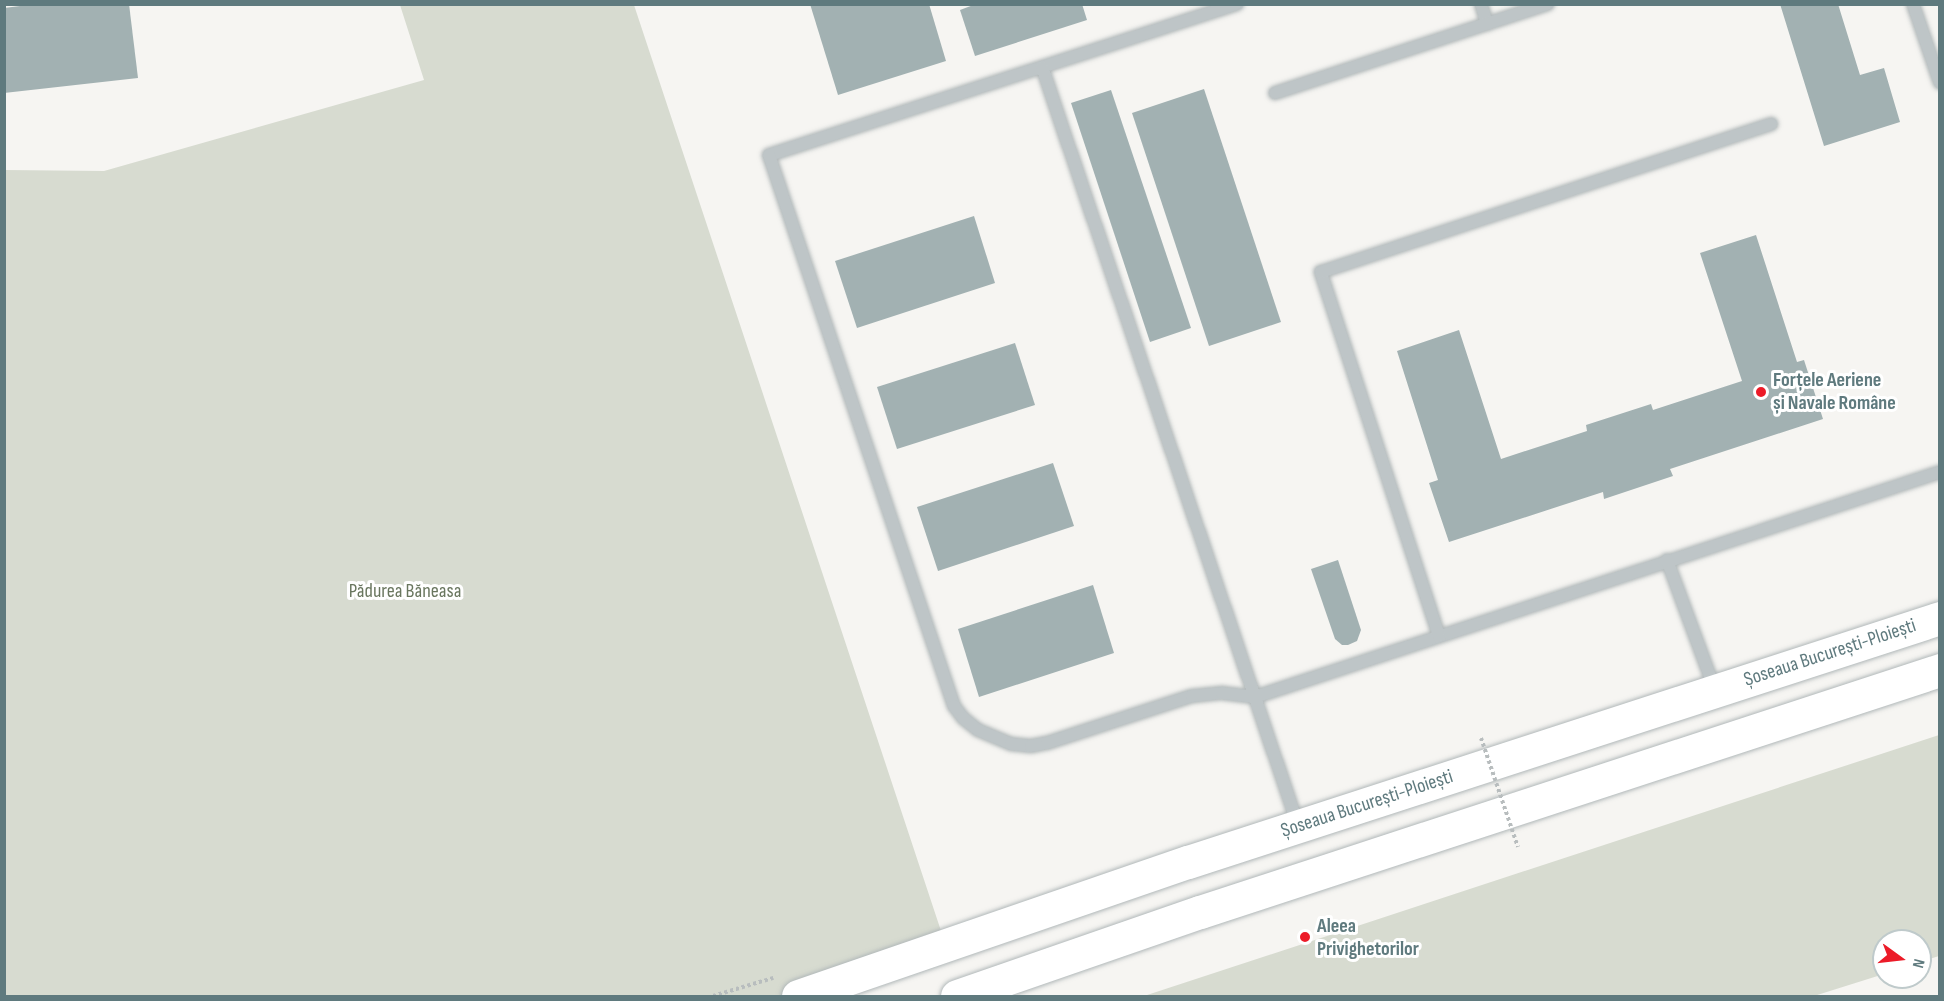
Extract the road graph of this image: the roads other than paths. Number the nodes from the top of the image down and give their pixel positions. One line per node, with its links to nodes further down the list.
1 (1237, 4): 6 (lane)
2 (1481, 4): 5 (lane)
3 (1548, 4): 5 (lane)
4 (1913, 4): 7 (lane)
5 (1487, 24): 8 (lane)
6 (1042, 67): 16 (lane); 16 (lane)
7 (1940, 83)
8 (1275, 93)
9 (1772, 124): 13 (lane)
10 (1940, 472): 11 (lane)
11 (1667, 560): 13 (lane); 15 (lane)
12 (1940, 618): 15 (highway, Șoseaua București-Ploiești)
13 (1439, 636): 16 (lane)
14 (1940, 670): 19 (highway)
15 (1715, 690): 17 (highway, Șoseaua București-Ploiești)
16 (1255, 697): 17 (lane)
17 (1298, 826): 18 (highway, Șoseaua București-Ploiești)
18 (798, 996)
19 (957, 996)

